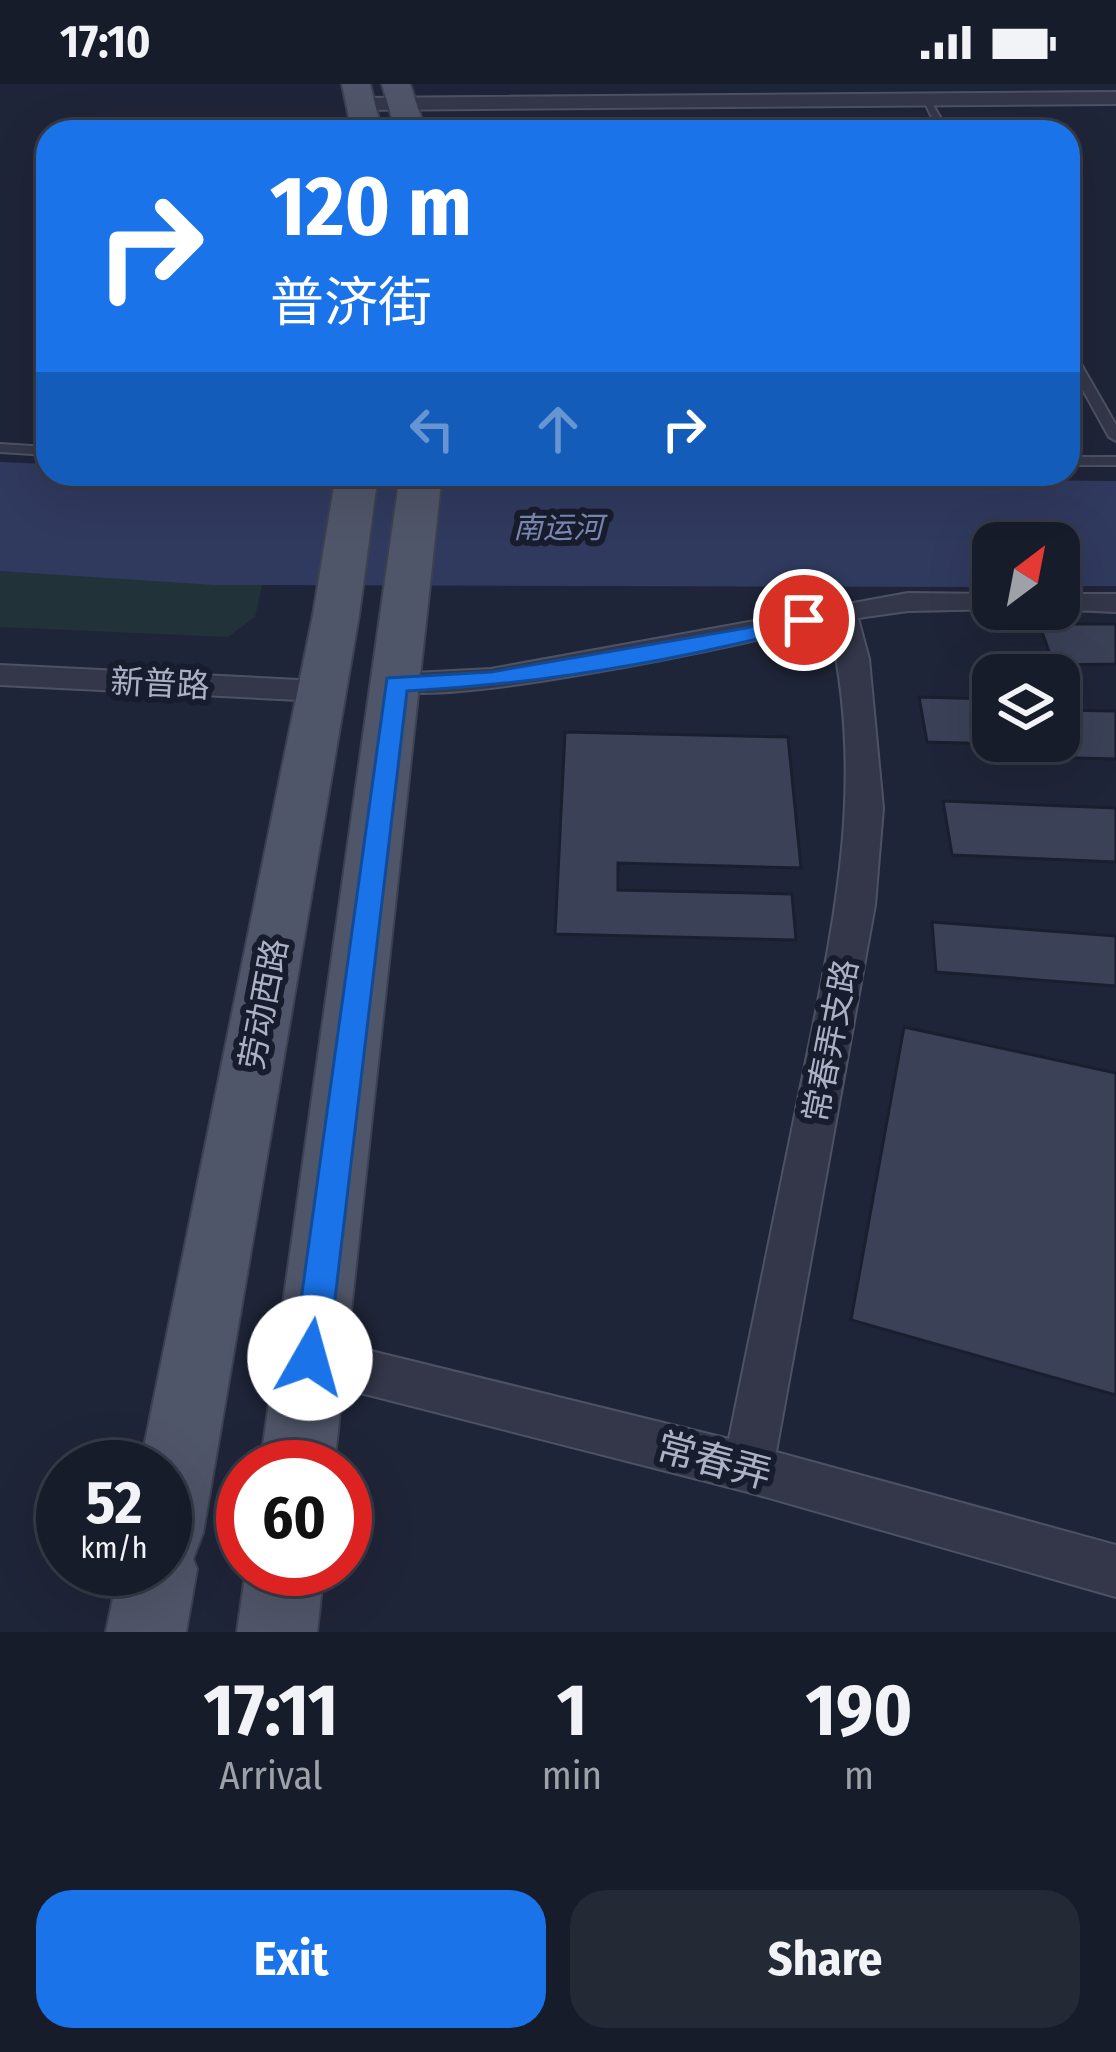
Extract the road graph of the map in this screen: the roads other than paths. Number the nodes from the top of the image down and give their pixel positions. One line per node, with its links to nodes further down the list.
1 (981, 90): 2 (street); 3 (street)
2 (1027, 91): 4 (street)
3 (924, 97): 6 (street); 7 (lane)
4 (1116, 98)
5 (360, 106): 6 (street)
6 (403, 106)
7 (937, 120)
8 (1080, 373): 9 (lane)
9 (1116, 437)
10 (0, 448): 11 (lane)
11 (36, 450)
12 (1116, 460): 13 (lane)
13 (1080, 461)
14 (355, 486): 22 (main road, 劳动西路)
15 (421, 486): 21 (main road)
16 (972, 603): 19 (street)
17 (1080, 603): 18 (street)
18 (1116, 603)
19 (842, 610): 21 (street); 26 (street, 常春弄支路)
20 (0, 675): 22 (street, 新普路)
21 (395, 684): 23 (main road)
22 (319, 691): 24 (main road, 劳动西路)
23 (310, 1358): 25 (main road); 26 (street, 常春弄)
24 (182, 1440)
25 (300, 1440)
26 (748, 1468): 27 (street, 常春弄)
27 (1116, 1571)
28 (153, 1596): 30 (main road)
29 (282, 1596): 31 (main road)
30 (146, 1632)
31 (277, 1632)

